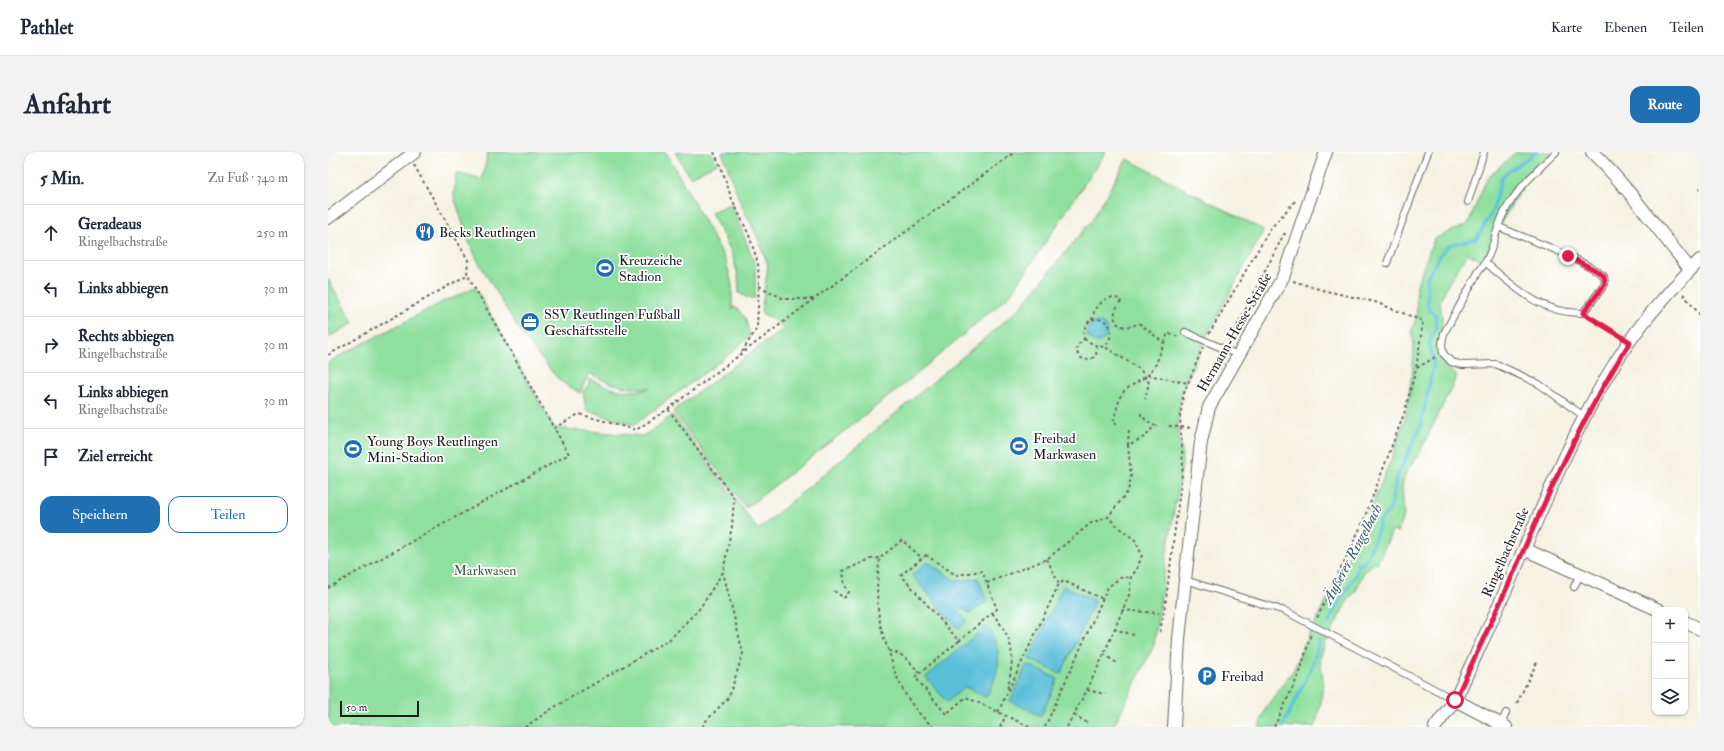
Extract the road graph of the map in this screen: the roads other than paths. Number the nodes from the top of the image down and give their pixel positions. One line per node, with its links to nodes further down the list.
1 (1326, 152): 15 (street, Hermann-Hesse-Straße)
2 (1428, 152): 11 (lane)
3 (1484, 152): 7 (lane)
4 (1556, 152): 9 (lane)
5 (1592, 152): 13 (street)
6 (412, 154): 8 (street)
7 (1468, 202)
8 (328, 218)
9 (1498, 227): 12 (lane); 12 (lane)
10 (1700, 260): 13 (street, Ringelbachstraße)
11 (1387, 263)
12 (1486, 263): 16 (lane)
13 (1690, 269): 16 (street, Ringelbachstraße)
14 (1185, 332): 15 (lane)
15 (1238, 355): 19 (street, Hermann-Hesse-Straße)
16 (1585, 417): 17 (street, Ringelbachstraße)
17 (1524, 549): 18 (street); 24 (street, Ringelbachstraße)
18 (1580, 574): 20 (lane); 21 (street)
19 (1185, 580): 24 (lane); 27 (street, Hermann-Hesse-Straße)
20 (1574, 587)
21 (1652, 607)
22 (1688, 623): 23 (street)
23 (1700, 629)
24 (1455, 700): 26 (street); 28 (street, Ringelbachstraße)
25 (1506, 713): 26 (lane)
26 (1503, 726)
27 (1174, 727)
28 (1435, 727)

